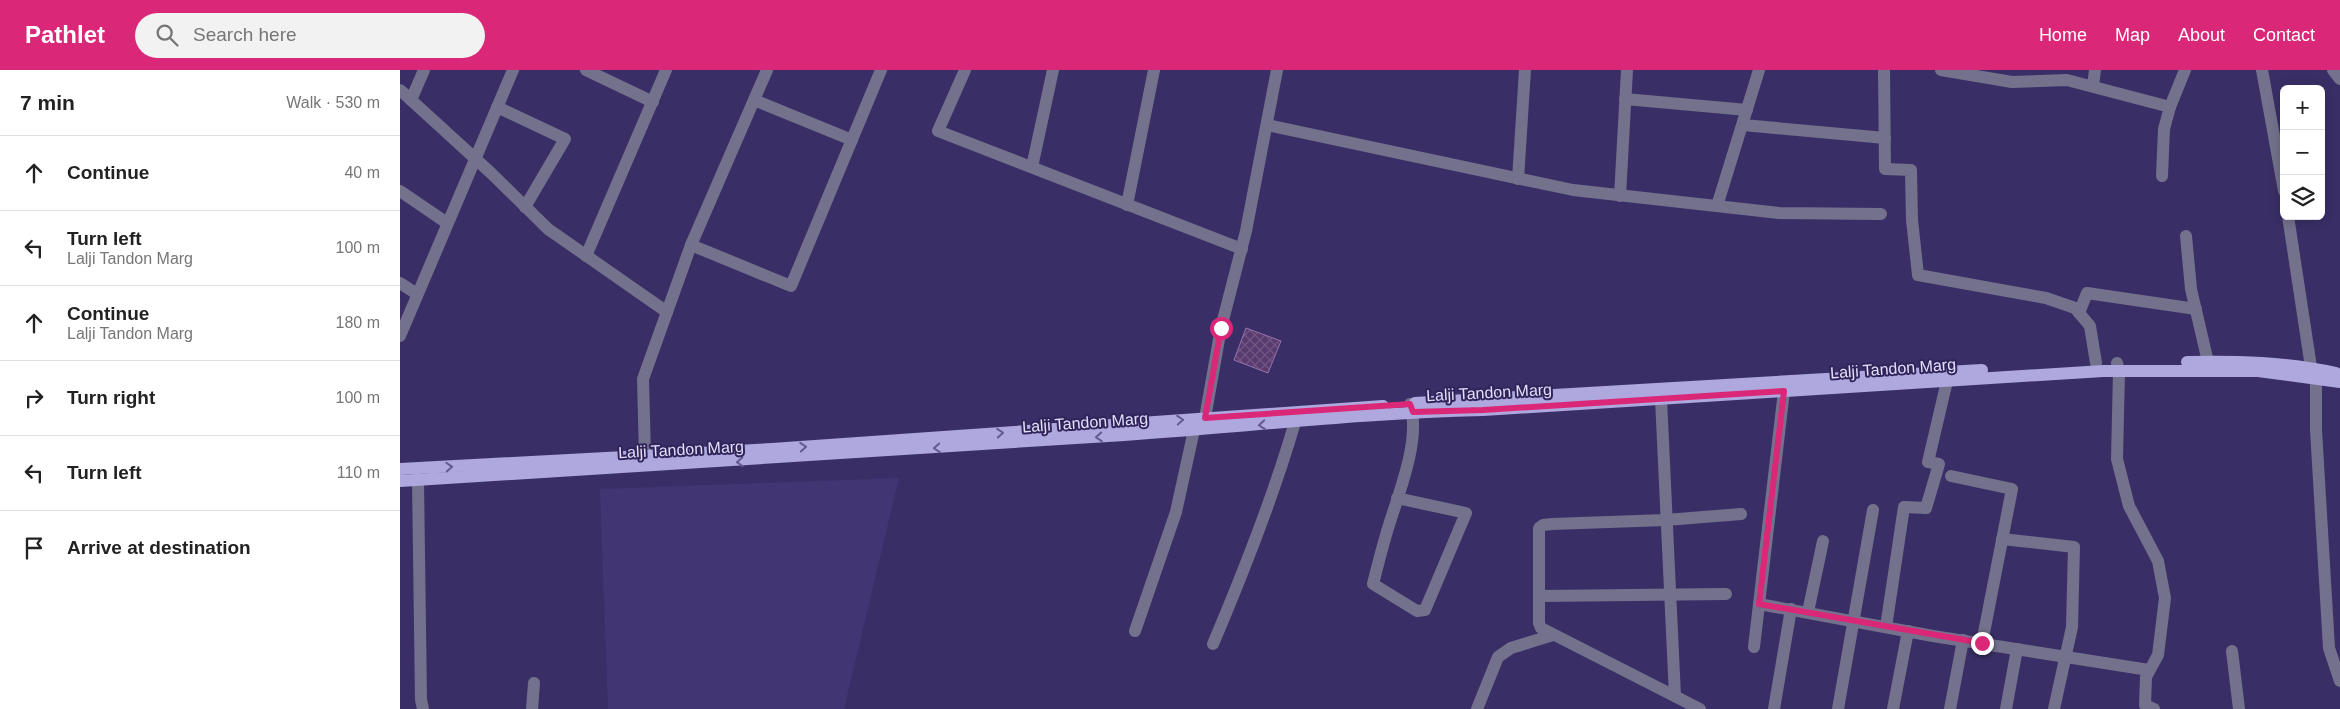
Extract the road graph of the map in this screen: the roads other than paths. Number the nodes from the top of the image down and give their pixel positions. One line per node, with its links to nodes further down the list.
1 (424, 70): 24 (street)
2 (513, 70): 27 (street)
3 (586, 70): 26 (street)
4 (666, 70): 26 (street)
5 (767, 70): 25 (street)
6 (881, 70): 33 (street)
7 (965, 70): 35 (street)
8 (1053, 70): 35 (street)
9 (1154, 70): 41 (street)
10 (1277, 70): 30 (street)
11 (1524, 70): 38 (street)
12 (1627, 70): 23 (street)
13 (1759, 70): 29 (street)
14 (1884, 70): 32 (street)
15 (1941, 70): 21 (street)
16 (2095, 70): 21 (street)
17 (2185, 70): 28 (street)
18 (2262, 70): 36 (street)
19 (2333, 70): 20 (street)
20 (2340, 79)
21 (2093, 86): 28 (street)
22 (400, 90): 24 (street)
23 (1625, 99): 29 (street); 40 (street)
24 (411, 100): 34 (street)
25 (754, 100): 33 (street); 48 (street)
26 (653, 102): 50 (street)
27 (497, 107): 34 (street); 43 (street)
28 (2170, 107): 37 (street)
29 (1747, 110): 31 (street)
30 (1266, 125): 38 (street); 49 (street)
31 (1742, 125): 32 (street); 42 (street)
32 (1885, 138): 55 (street)
33 (852, 140): 48 (street)
34 (475, 158): 43 (street); 46 (street)
35 (1032, 168): 41 (street)
36 (2281, 175)
37 (2162, 176)
38 (1518, 179): 40 (street)
39 (400, 191): 46 (street)
40 (1620, 196): 42 (street)
41 (1127, 205): 49 (street)
42 (1717, 206): 44 (street)
43 (525, 207): 50 (street)
44 (1881, 214)
45 (2289, 220): 60 (street)
46 (447, 223): 52 (street)
47 (2186, 236): 53 (street)
48 (691, 245): 54 (street)
49 (1242, 249): 69 (street)
50 (586, 256): 54 (street)
51 (400, 283): 52 (street)
52 (417, 294): 56 (street)
53 (2196, 310): 55 (street); 57 (street)
54 (667, 312): 73 (street)
55 (2080, 314): 58 (street)
56 (400, 336)
57 (2208, 362): 59 (main road, Lalji Tandon Marg); 60 (main road, Lalji Tandon Marg)
58 (2096, 363): 59 (main road, Lalji Tandon Marg); 64 (main road, Lalji Tandon Marg)
59 (2118, 367): 60 (main road, Lalji Tandon Marg); 62 (main road, Lalji Tandon Marg); 102 (street)
60 (2313, 372): 61 (main road, Lalji Tandon Marg); 63 (main road, Lalji Tandon Marg); 103 (street)
61 (2340, 374)
62 (1947, 381): 65 (main road, Lalji Tandon Marg); 91 (street)
63 (2340, 382)
64 (1757, 388): 65 (main road, Lalji Tandon Marg); 66 (main road, Lalji Tandon Marg); 67 (main road, Lalji Tandon Marg)
65 (1784, 391): 87 (street)
66 (1661, 399): 67 (main road, Lalji Tandon Marg); 81 (street)
67 (1412, 408): 68 (main road, Lalji Tandon Marg); 69 (main road, Lalji Tandon Marg); 78 (street)
68 (1295, 422): 69 (main road, Lalji Tandon Marg, one-way to 69); 97 (street)
69 (1206, 424): 70 (main road, Lalji Tandon Marg); 71 (main road, Lalji Tandon Marg, one-way to 69)
70 (1194, 430): 71 (main road, Lalji Tandon Marg, one-way to 71); 92 (street)
71 (892, 446): 72 (main road, Lalji Tandon Marg)
72 (765, 455): 73 (main road, Lalji Tandon Marg); 76 (main road, Lalji Tandon Marg, one-way to 76)
73 (645, 456): 74 (main road, Lalji Tandon Marg, one-way to 73)
74 (400, 470)
75 (1951, 476): 82 (street)
76 (418, 480): 77 (main road, Lalji Tandon Marg); 106 (street)
77 (400, 481)
78 (1397, 498): 78 (street)
79 (1872, 510): 90 (street)
80 (1741, 514): 81 (street)
81 (1666, 520): 85 (street); 86 (street)
82 (2002, 539): 96 (street); 101 (street)
83 (1823, 541): 89 (street)
84 (1726, 594): 86 (street)
85 (1540, 596): 86 (street); 94 (street)
86 (1670, 596): 105 (street)
87 (1759, 604): 88 (street); 98 (street)
88 (1791, 609): 89 (street); 110 (street)
89 (1808, 612): 90 (street)
90 (1852, 621): 91 (street); 111 (street)
91 (1886, 627): 93 (street)
92 (1135, 630)
93 (1908, 631): 95 (street); 112 (street)
94 (1553, 635): 105 (street); 108 (street)
95 (1963, 640): 96 (street); 113 (street)
96 (1982, 643): 99 (street)
97 (1212, 644)
98 (1754, 647)
99 (2017, 649): 101 (street); 114 (street)
100 (2232, 651): 117 (street)
101 (2065, 656): 102 (street); 115 (street)
102 (2150, 670): 116 (street)
103 (2340, 681)
104 (534, 683): 107 (street)
105 (1675, 696): 109 (street)
106 (423, 709)
107 (532, 709)
108 (1477, 709)
109 (1700, 709)
110 (1774, 709)
111 (1838, 709)
112 (1892, 709)
113 (1950, 709)
114 (2006, 709)
115 (2054, 709)
116 (2154, 709)
117 (2239, 709)

